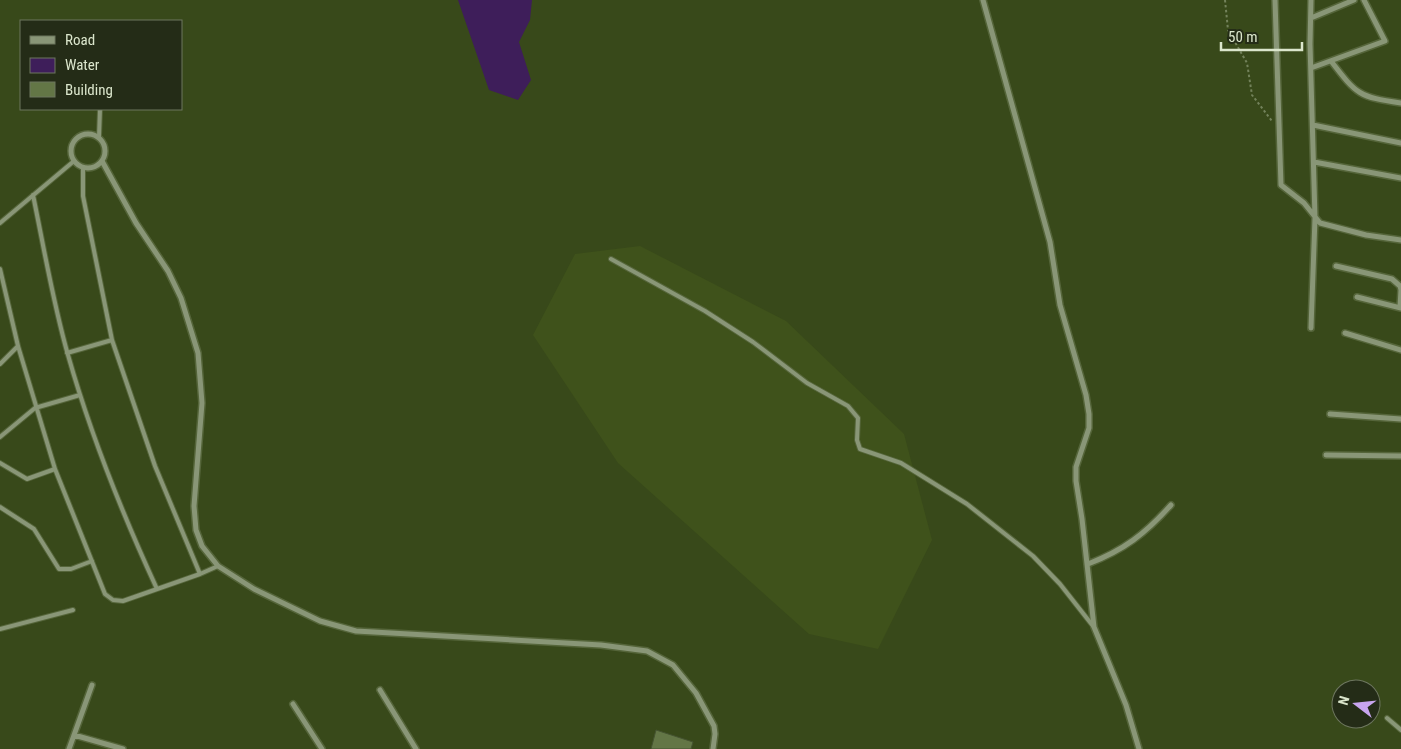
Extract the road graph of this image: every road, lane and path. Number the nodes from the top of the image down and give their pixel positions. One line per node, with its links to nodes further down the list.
1 (983, 0): 51 (street)
2 (1225, 0): 13 (path)
3 (1276, 0): 13 (street)
4 (1312, 0): 7 (street)
5 (1354, 0): 7 (street)
6 (1364, 0): 8 (street)
7 (1311, 18): 9 (street)
8 (1331, 61): 9 (street); 10 (street)
9 (1311, 68): 12 (street)
10 (1401, 103)
11 (100, 110): 14 (lane)
12 (1313, 125): 15 (street); 18 (street)
13 (1279, 131): 22 (street)
14 (99, 137): 16 (street); 17 (street)
15 (1401, 143)
16 (74, 161): 19 (street); 21 (lane)
17 (102, 161): 19 (street); 52 (street)
18 (1314, 162): 20 (street); 22 (street)
19 (83, 167): 34 (lane)
20 (1401, 178)
21 (33, 195): 23 (lane); 37 (lane)
22 (1315, 218): 24 (street); 32 (street)
23 (0, 223)
24 (1401, 240)
25 (611, 259): 56 (lane)
26 (1336, 266): 29 (street)
27 (0, 269): 28 (lane)
28 (2, 286): 35 (lane)
29 (1401, 290): 31 (street)
30 (1357, 297): 31 (street)
31 (1400, 308)
32 (1311, 328)
33 (1345, 333): 36 (street)
34 (112, 340): 37 (lane); 53 (lane)
35 (18, 346): 38 (lane); 40 (lane)
36 (1401, 350)
37 (67, 353): 39 (lane)
38 (0, 364)
39 (80, 395): 40 (lane); 54 (lane)
40 (35, 408): 43 (lane); 47 (lane)
41 (1330, 414): 42 (street)
42 (1401, 419)
43 (0, 437)
44 (1326, 456): 45 (street)
45 (1401, 456)
46 (0, 462): 47 (lane)
47 (55, 469): 50 (lane)
48 (1171, 505): 51 (street)
49 (0, 507): 50 (lane)
50 (92, 561): 54 (lane)
51 (1088, 564): 56 (street)
52 (218, 566): 53 (lane); 69 (street)
53 (200, 574): 54 (lane)
54 (157, 589)
55 (73, 610): 57 (lane)
56 (1094, 627): 70 (street)
57 (0, 629)
58 (92, 686): 63 (street)
59 (380, 690): 68 (street)
60 (293, 704): 67 (street)
61 (1387, 718): 62 (lane)
62 (1401, 730)
63 (74, 735): 64 (street); 65 (street)
64 (104, 746): 66 (street)
65 (69, 749)
66 (123, 749)
67 (322, 749)
68 (416, 749)
69 (713, 749)
70 (1139, 749)

